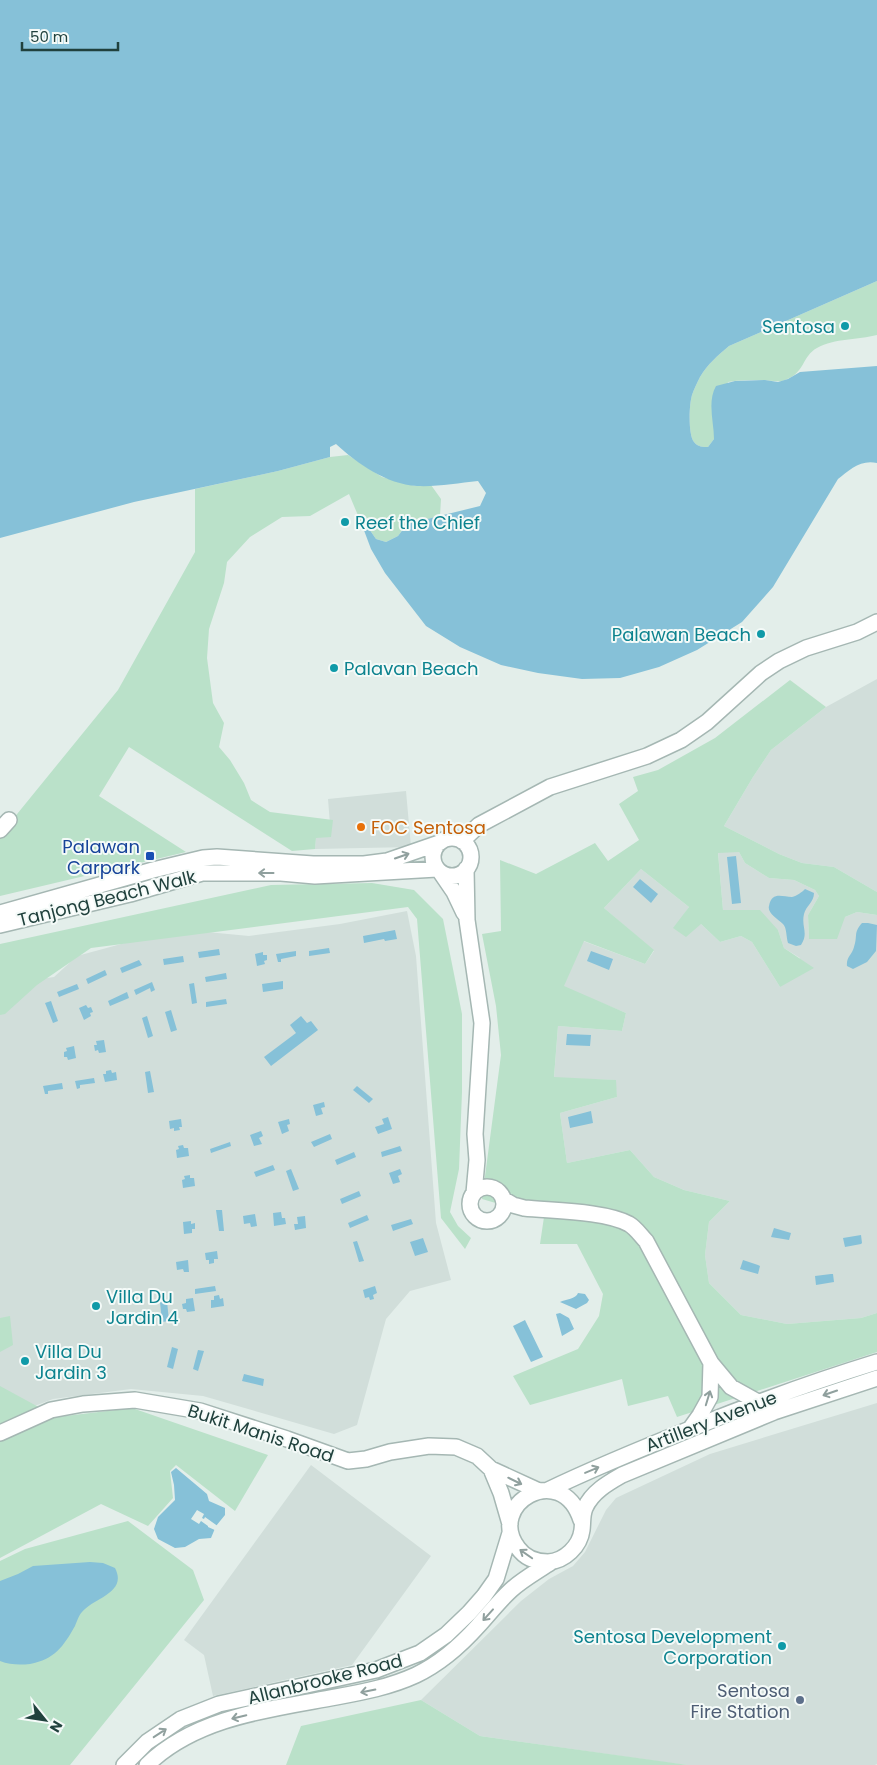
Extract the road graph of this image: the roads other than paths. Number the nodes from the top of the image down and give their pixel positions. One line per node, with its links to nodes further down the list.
1 (877, 622): 2 (street)
2 (462, 841): 3 (street); 5 (street)
3 (439, 843): 4 (street, Tanjong Beach Walk, one-way to 3); 6 (street)
4 (284, 861): 7 (street); 8 (street, Tanjong Beach Walk)
5 (466, 869): 6 (street); 9 (street)
6 (439, 871): 7 (street, Tanjong Beach Walk); 9 (street)
7 (305, 875): 10 (street, Tanjong Beach Walk, one-way to 10)
8 (0, 913)
9 (466, 920): 11 (street)
10 (0, 925)
11 (477, 1160): 12 (street); 13 (street)
12 (492, 1188): 13 (street); 14 (street)
13 (474, 1193): 16 (street)
14 (503, 1199): 15 (street); 16 (street)
15 (524, 1208): 16 (street); 18 (street)
16 (501, 1214)
17 (877, 1362): 20 (street, Artillery Avenue)
18 (710, 1363): 20 (street); 21 (street, one-way to 18)
19 (877, 1378): 25 (street, Artillery Avenue, one-way to 25)
20 (758, 1402): 21 (street, Artillery Avenue)
21 (690, 1429): 24 (street, Artillery Avenue, one-way to 21)
22 (0, 1433): 23 (street, Bukit Manis Road)
23 (491, 1469): 24 (street, one-way to 24); 26 (street)
24 (544, 1490): 25 (street); 26 (street, Artillery Avenue)
25 (581, 1520): 27 (street, Artillery Avenue)
26 (510, 1529): 27 (street, one-way to 26); 28 (street, Allanbrooke Road, one-way to 26)
27 (551, 1562): 29 (street, Allanbrooke Road, one-way to 29)
28 (124, 1765)
29 (146, 1765)

